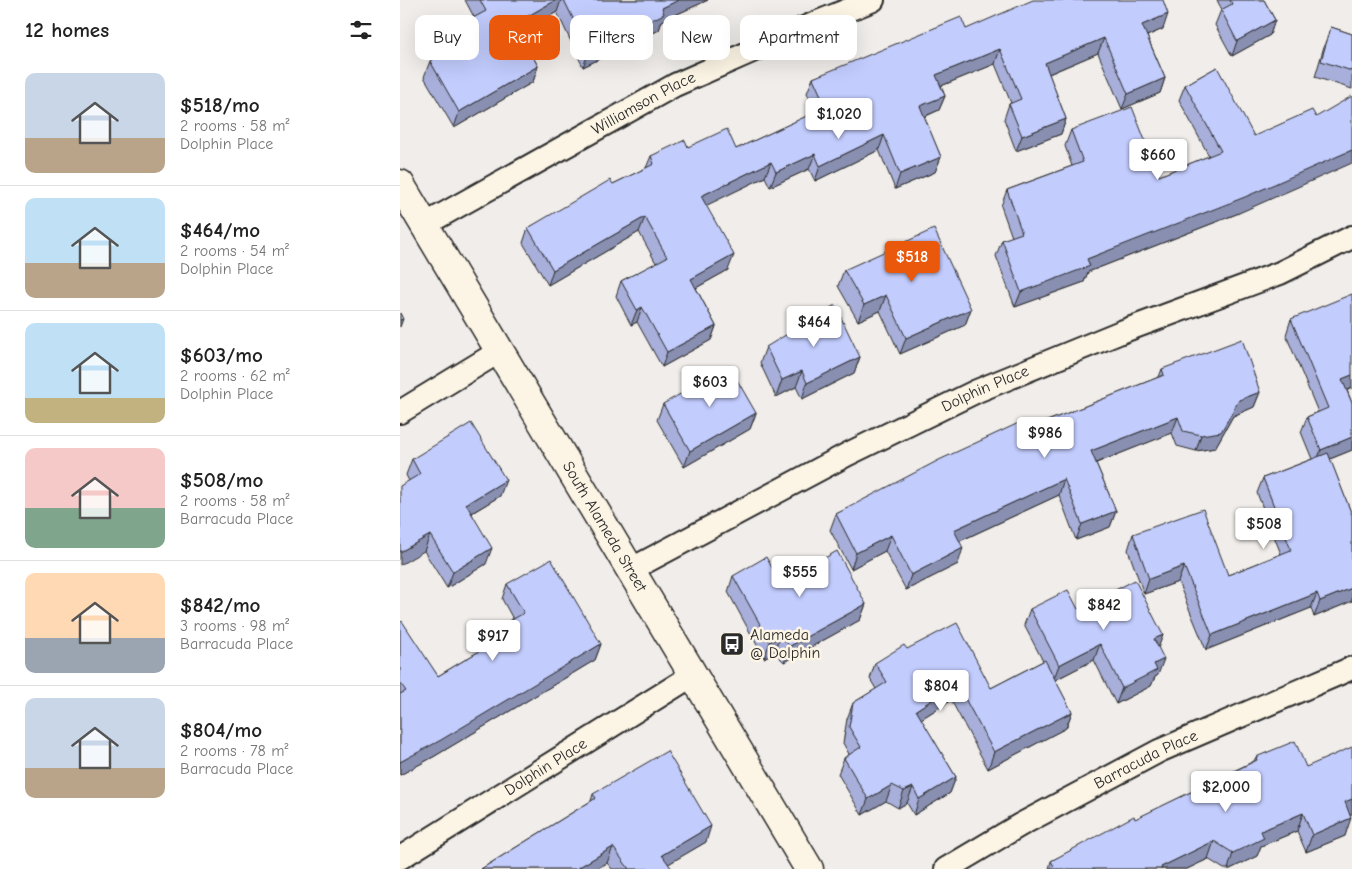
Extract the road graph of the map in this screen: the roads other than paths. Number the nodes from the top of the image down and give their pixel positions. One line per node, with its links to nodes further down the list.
1 (873, 0): 3 (street, Williamson Place)
2 (400, 184): 3 (main road, South Alameda Street)
3 (424, 224): 5 (main road, South Alameda Street)
4 (1352, 237): 7 (street, Dolphin Place)
5 (500, 351): 6 (street); 7 (main road, South Alameda Street)
6 (400, 412)
7 (630, 570): 9 (main road, South Alameda Street)
8 (1352, 668): 12 (street, Barracuda Place)
9 (693, 675): 10 (street, Dolphin Place); 11 (main road, South Alameda Street)
10 (400, 858)
11 (809, 869)
12 (946, 869)

